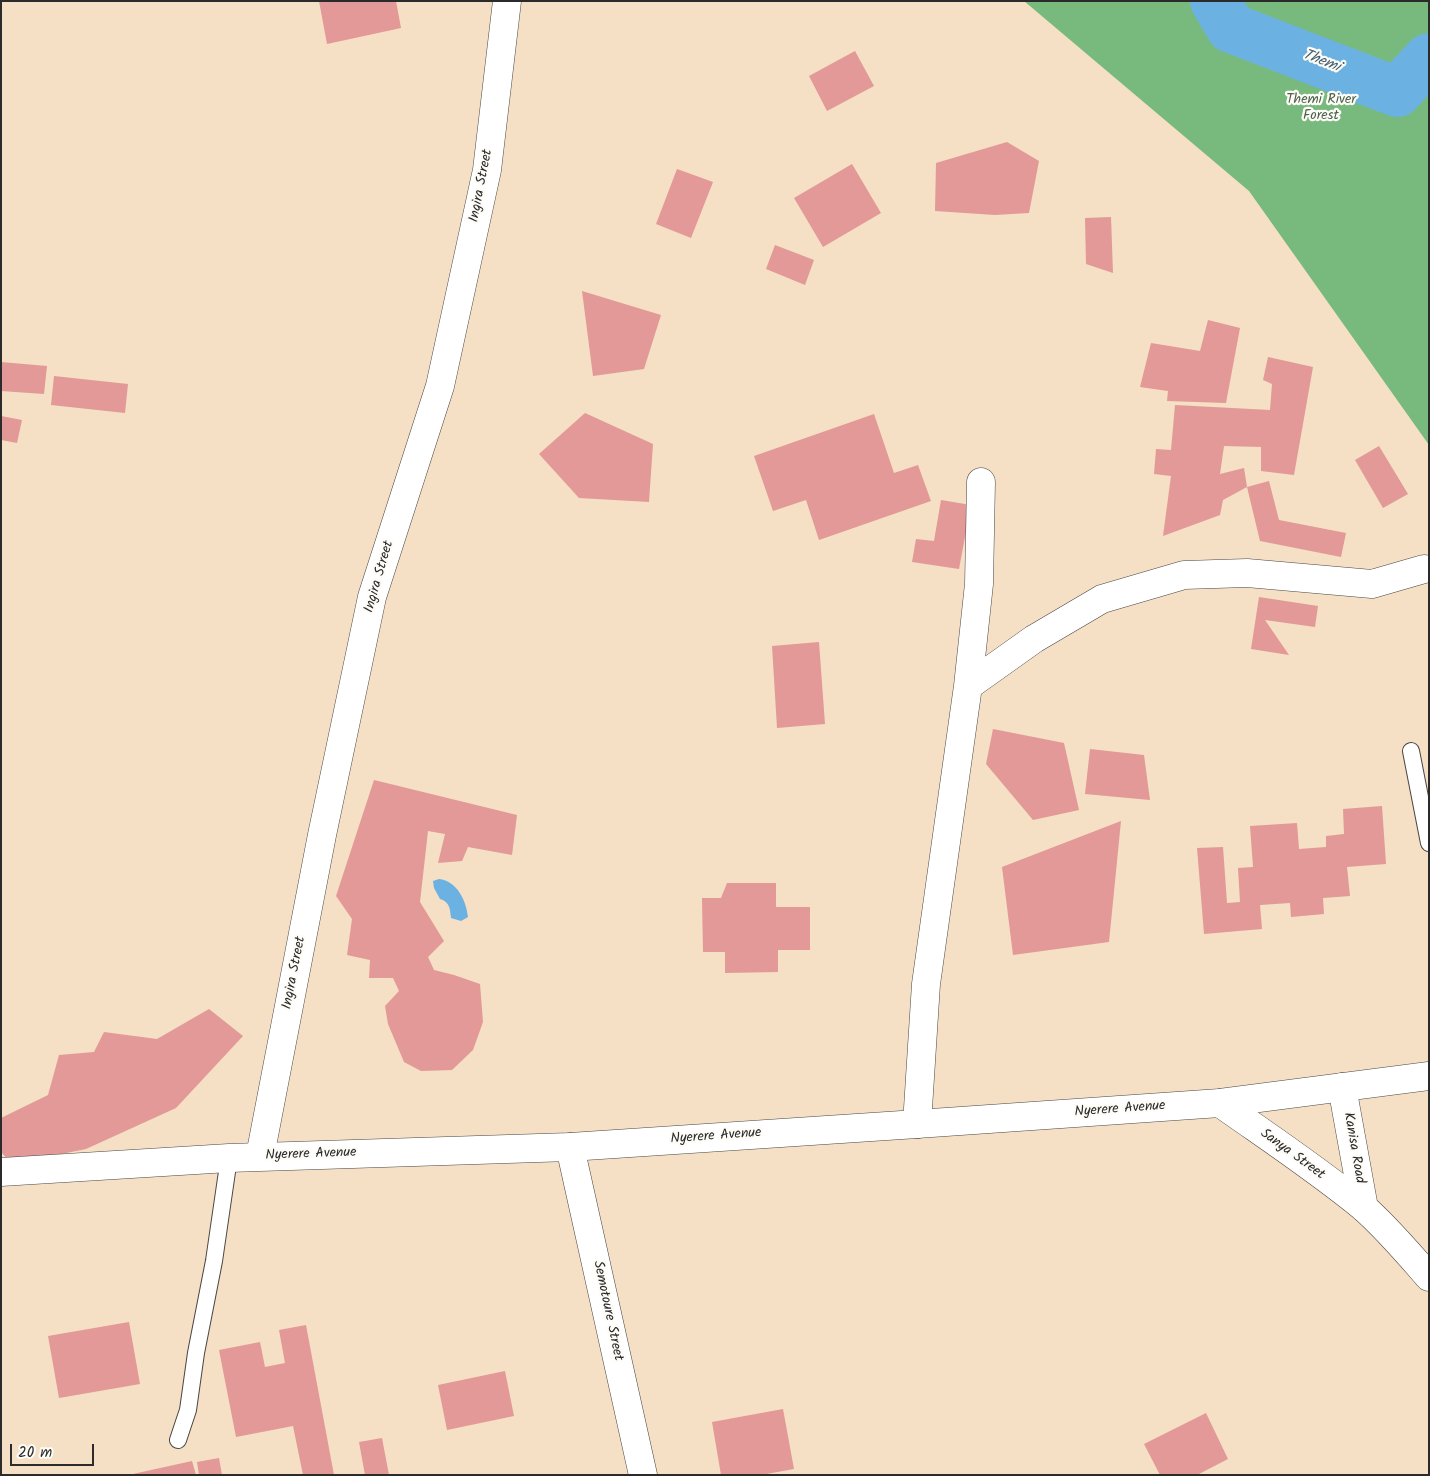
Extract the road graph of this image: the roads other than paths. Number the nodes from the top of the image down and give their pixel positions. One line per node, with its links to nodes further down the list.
1 (507, 1): 12 (street, Ingira Street)
2 (981, 482): 4 (street)
3 (1424, 569): 4 (street)
4 (968, 686): 10 (street)
5 (1411, 751): 6 (lane)
6 (1429, 842)
7 (1429, 1076): 8 (street, Nyerere Avenue)
8 (1342, 1087): 9 (street, Nyerere Avenue); 15 (street, Kanisa Road)
9 (1220, 1103): 10 (street, Nyerere Avenue); 15 (street, Sanya Street)
10 (917, 1124): 11 (street, Nyerere Avenue)
11 (570, 1147): 12 (street, Nyerere Avenue); 18 (street, Semotoure Street)
12 (260, 1156): 13 (street, Nyerere Avenue)
13 (229, 1158): 14 (street, Nyerere Avenue); 17 (lane)
14 (1, 1172)
15 (1364, 1208): 16 (street, Sanya Street)
16 (1429, 1277)
17 (178, 1440)
18 (643, 1475)

